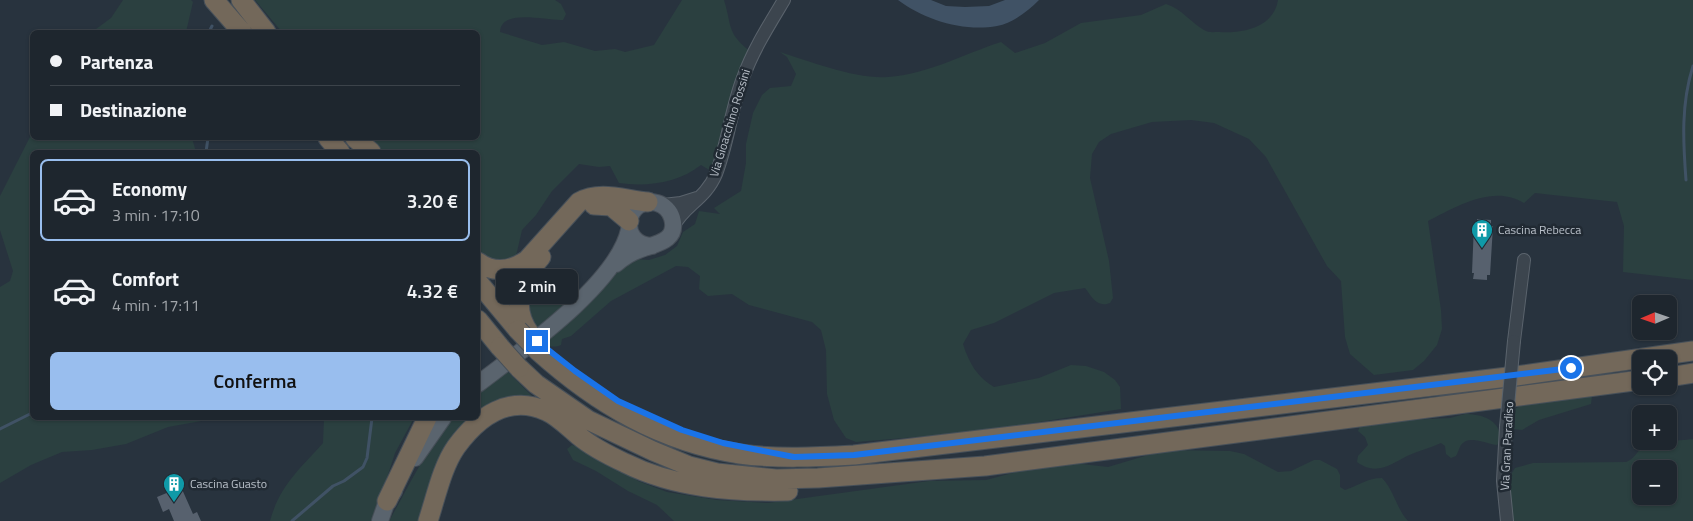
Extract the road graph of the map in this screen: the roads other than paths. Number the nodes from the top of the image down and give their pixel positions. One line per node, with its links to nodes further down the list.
1 (214, 0): 4 (highway)
2 (241, 0): 5 (highway)
3 (784, 0): 14 (street, Via Gioacchino Rossini)
4 (240, 30)
5 (264, 30)
6 (325, 140): 10 (highway)
7 (330, 140): 11 (highway)
8 (357, 140): 12 (highway)
9 (357, 140): 13 (highway)
10 (332, 150)
11 (338, 150)
12 (365, 150)
13 (369, 150)
14 (705, 193): 15 (street, Via Gioacchino Rossini); 17 (street, Via Gioacchino Rossini)
15 (655, 204): 16 (main road); 17 (main road); 20 (highway)
16 (629, 225): 18 (main road); 21 (main road); 24 (highway)
17 (673, 227): 18 (main road)
18 (652, 246): 21 (main road)
19 (1524, 260): 36 (street, Via Gran Paradiso, bridge)
20 (480, 263)
21 (611, 268): 29 (main road)
22 (480, 284): 24 (highway)
23 (480, 322): 32 (highway, bridge)
24 (524, 332): 25 (highway, bridge)
25 (1693, 351)
26 (1693, 374): 27 (highway)
27 (1677, 376)
28 (1632, 381): 32 (highway)
29 (480, 382)
30 (426, 420): 33 (highway)
31 (441, 420): 33 (main road)
32 (985, 466): 35 (highway)
33 (387, 501): 34 (main road)
34 (380, 521)
35 (428, 521)
36 (1507, 521)

